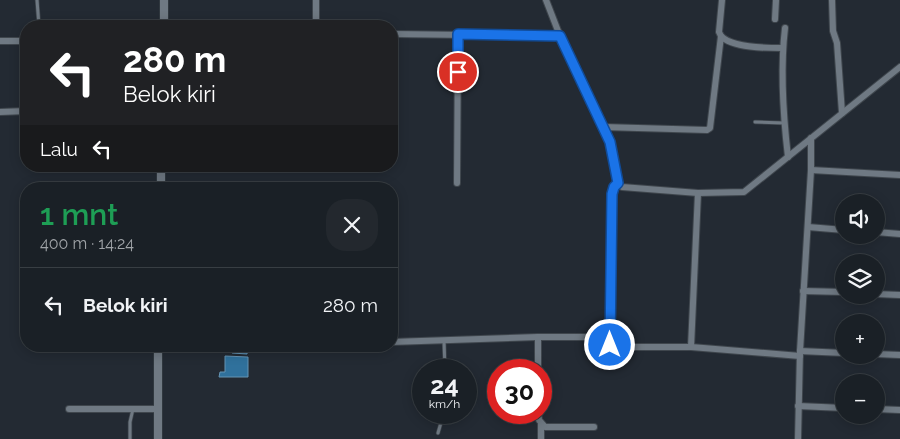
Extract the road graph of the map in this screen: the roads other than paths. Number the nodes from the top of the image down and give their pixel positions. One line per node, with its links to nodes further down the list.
1 (37, 0): 9 (lane)
2 (164, 0): 10 (street)
3 (316, 0): 11 (street)
4 (546, 0): 15 (street)
5 (722, 0): 16 (street)
6 (776, 0): 8 (street)
7 (832, 0): 23 (street)
8 (775, 19)
9 (39, 20)
10 (164, 20)
11 (316, 20)
12 (785, 28): 19 (street)
13 (398, 34): 14 (street)
14 (458, 34): 15 (street); 31 (street)
15 (560, 36): 26 (street)
16 (721, 36): 19 (street); 26 (street)
17 (20, 40): 18 (street)
18 (0, 41)
19 (782, 48): 25 (street)
20 (900, 67): 23 (street)
21 (20, 111): 22 (street)
22 (0, 112)
23 (842, 112): 27 (street)
24 (755, 122): 25 (lane)
25 (784, 123): 28 (street)
26 (603, 127): 32 (street)
27 (811, 138): 28 (street); 29 (street)
28 (788, 156): 33 (street)
29 (811, 170): 30 (street); 34 (street)
30 (900, 175)
31 (457, 183)
32 (618, 183): 33 (street); 43 (street)
33 (698, 193): 46 (street)
34 (808, 227): 35 (street); 38 (street)
35 (835, 229)
36 (885, 233): 37 (street)
37 (900, 234)
38 (803, 291): 39 (street); 48 (street)
39 (835, 292)
40 (885, 294): 41 (street)
41 (900, 295)
42 (538, 337): 43 (street); 44 (street); 53 (street)
43 (610, 337): 46 (street)
44 (444, 340): 45 (street); 52 (lane)
45 (398, 342)
46 (691, 347): 48 (street)
47 (158, 352): 58 (street)
48 (800, 353): 49 (street); 54 (street)
49 (835, 353)
50 (885, 354): 51 (street)
51 (900, 355)
52 (445, 359)
53 (538, 359)
54 (798, 406): 55 (street); 68 (street)
55 (835, 408)
56 (69, 409): 57 (street)
57 (134, 409): 58 (street); 65 (lane)
58 (157, 409): 66 (street)
59 (885, 409): 60 (street)
60 (900, 410)
61 (441, 424): 64 (lane)
62 (541, 424): 63 (street); 67 (street)
63 (594, 427)
64 (438, 433)
65 (130, 439)
66 (158, 439)
67 (541, 439)
68 (798, 439)

